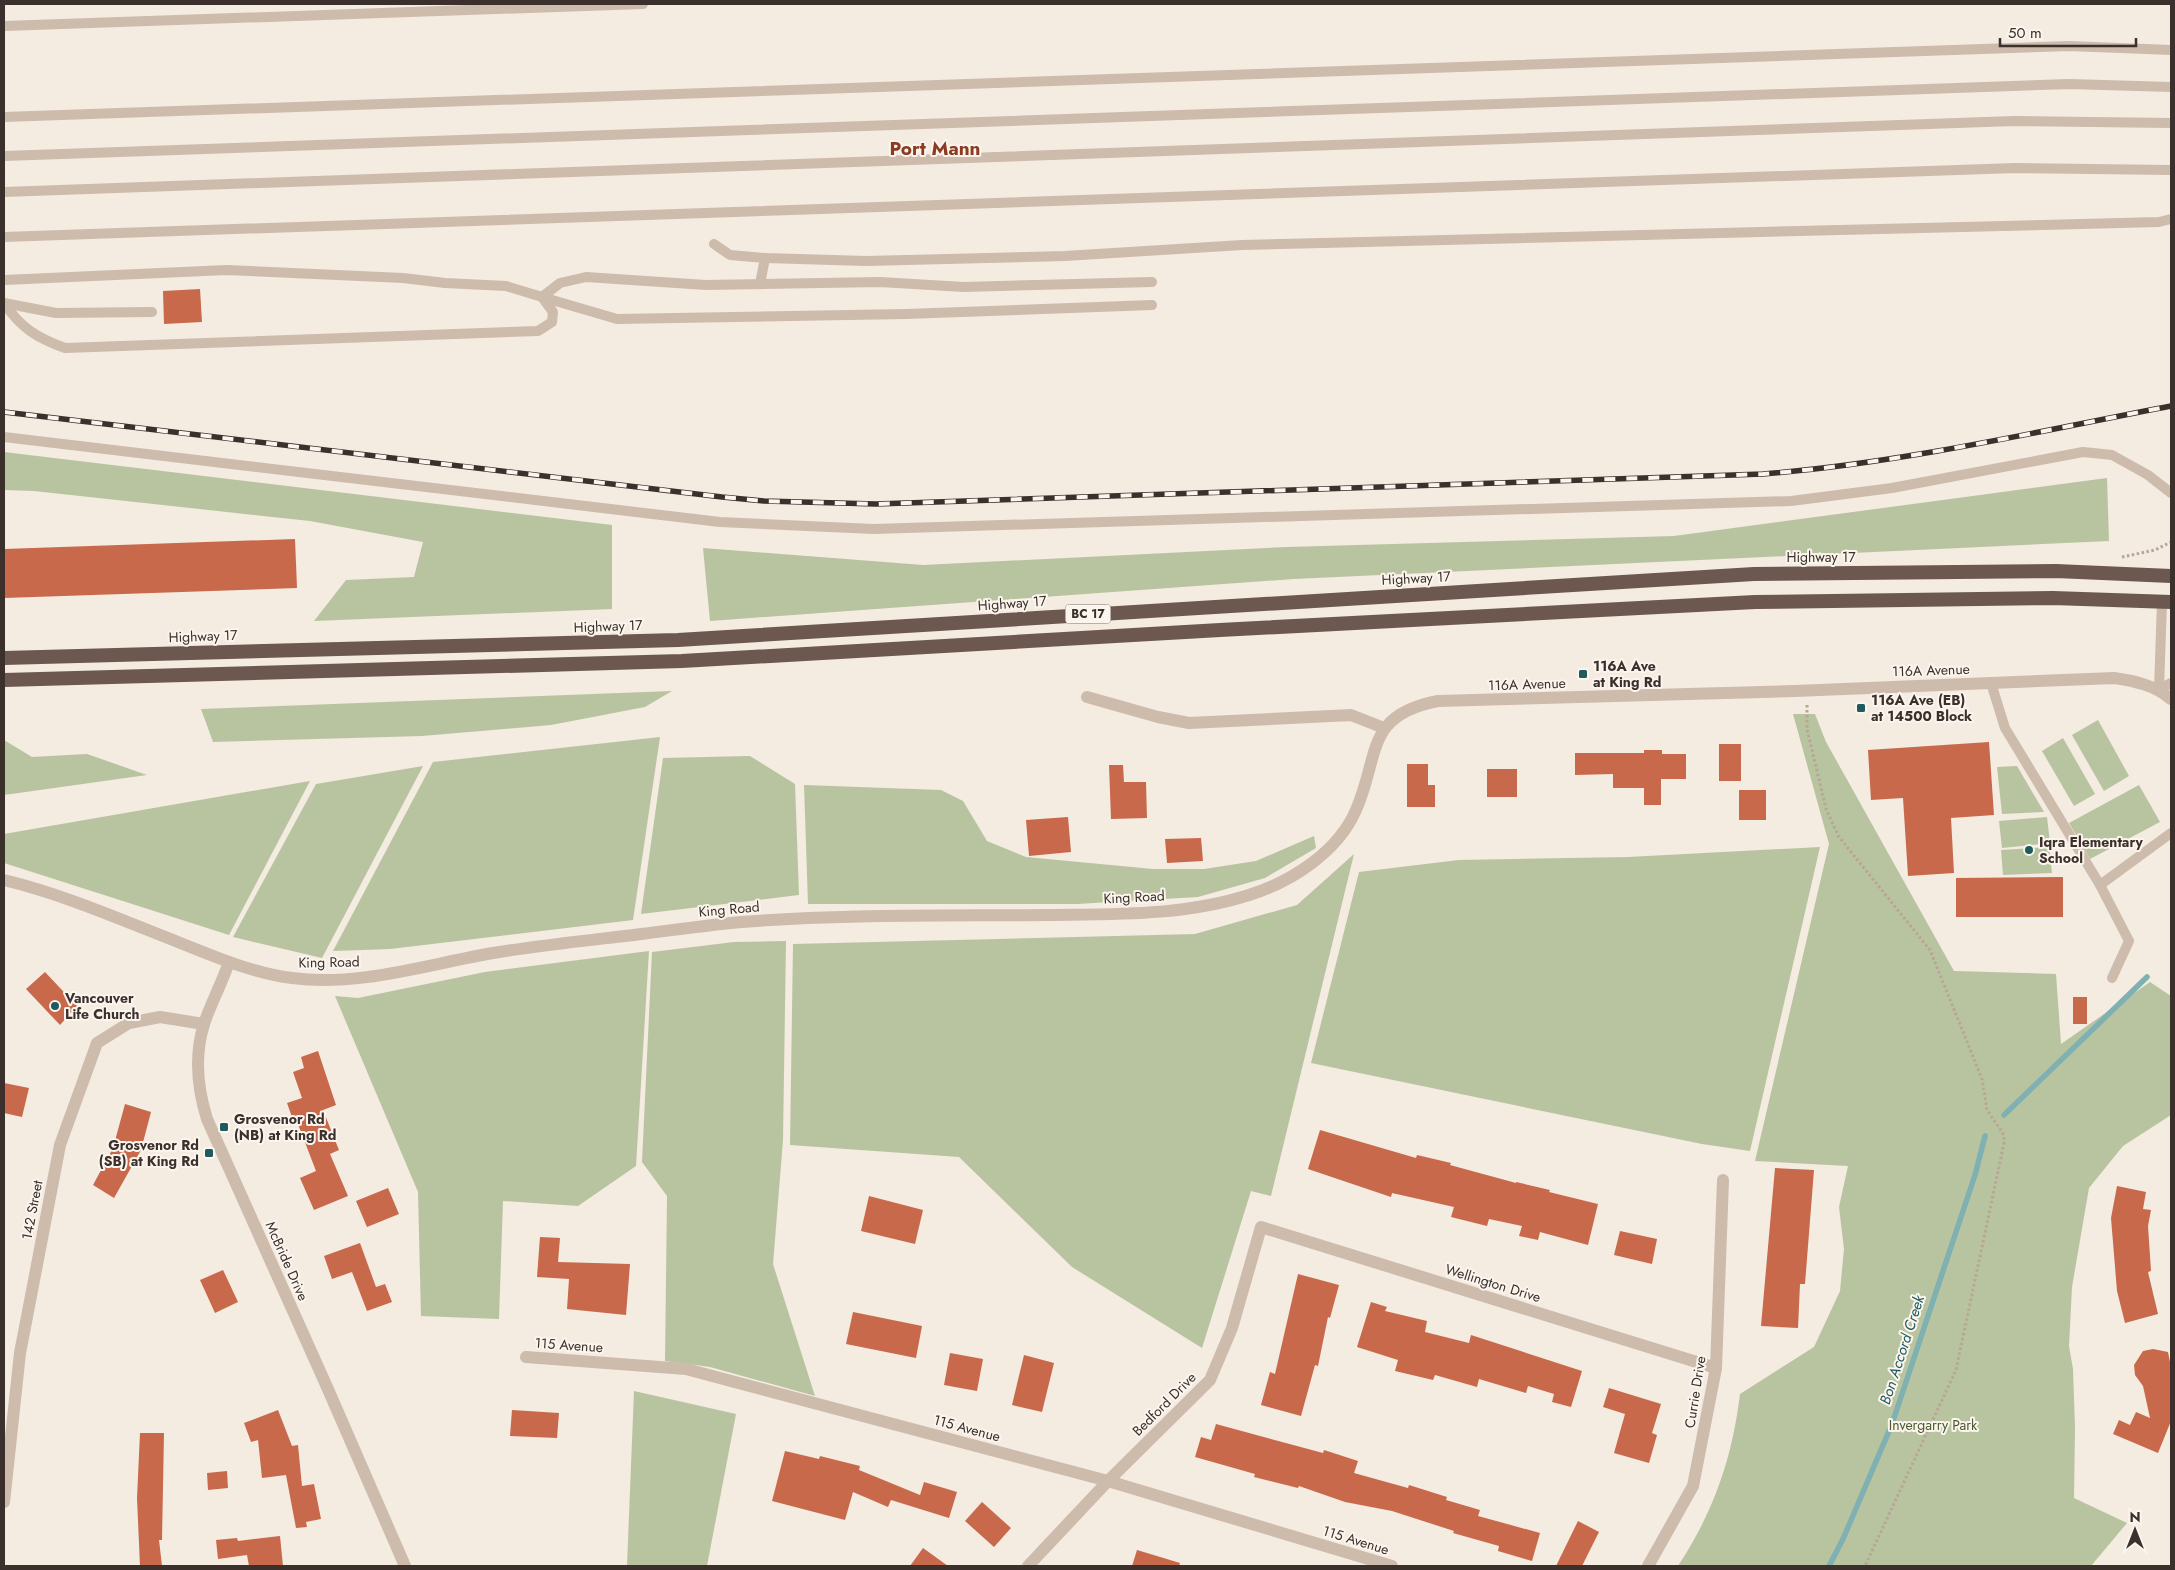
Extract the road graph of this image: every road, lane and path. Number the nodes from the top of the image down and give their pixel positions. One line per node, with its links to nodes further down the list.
1 (643, 4): 2 (lane)
2 (4, 26)
3 (2171, 50): 5 (lane)
4 (2171, 87): 7 (lane)
5 (4, 117)
6 (2171, 123): 9 (lane)
7 (4, 156)
8 (2171, 170): 11 (lane)
9 (4, 192)
10 (2171, 219): 13 (lane)
11 (4, 237)
12 (714, 244): 13 (lane)
13 (765, 258): 16 (lane)
14 (4, 280): 17 (lane)
15 (1152, 282): 16 (lane)
16 (760, 284): 17 (lane)
17 (542, 297): 18 (lane); 19 (lane)
18 (4, 303): 20 (lane)
19 (1152, 305)
20 (152, 312)
21 (4, 438): 22 (lane)
22 (2171, 492)
23 (2171, 576): 25 (highway, Highway 17 / BC 17)
24 (2166, 602): 26 (highway, BC 17); 29 (lane)
25 (4, 658)
26 (4, 680)
27 (1991, 683): 29 (street, 116A Avenue); 33 (street, 116A Avenue); 36 (lane)
28 (2171, 683): 29 (lane)
29 (2159, 689): 31 (street)
30 (1088, 697): 33 (street)
31 (2171, 699)
32 (1807, 710): 50 (path)
33 (1384, 728): 37 (street, King Road)
34 (2171, 833): 36 (lane)
35 (4, 880): 37 (street, King Road)
36 (2100, 885): 38 (lane)
37 (229, 962): 39 (street, McBride Drive)
38 (2112, 978)
39 (204, 1024): 45 (street, 142 Street); 46 (street, McBride Drive)
40 (1723, 1180): 43 (street, Currie Drive)
41 (1261, 1227): 43 (street, Wellington Drive); 44 (street, Bedford Drive)
42 (526, 1357): 44 (street, 115 Avenue)
43 (1716, 1368): 49 (street, Currie Drive)
44 (1108, 1481): 47 (street, Bedford Drive); 48 (street, 115 Avenue)
45 (4, 1502)
46 (405, 1566)
47 (1028, 1566)
48 (1392, 1566)
49 (1648, 1566)
50 (1865, 1566)

